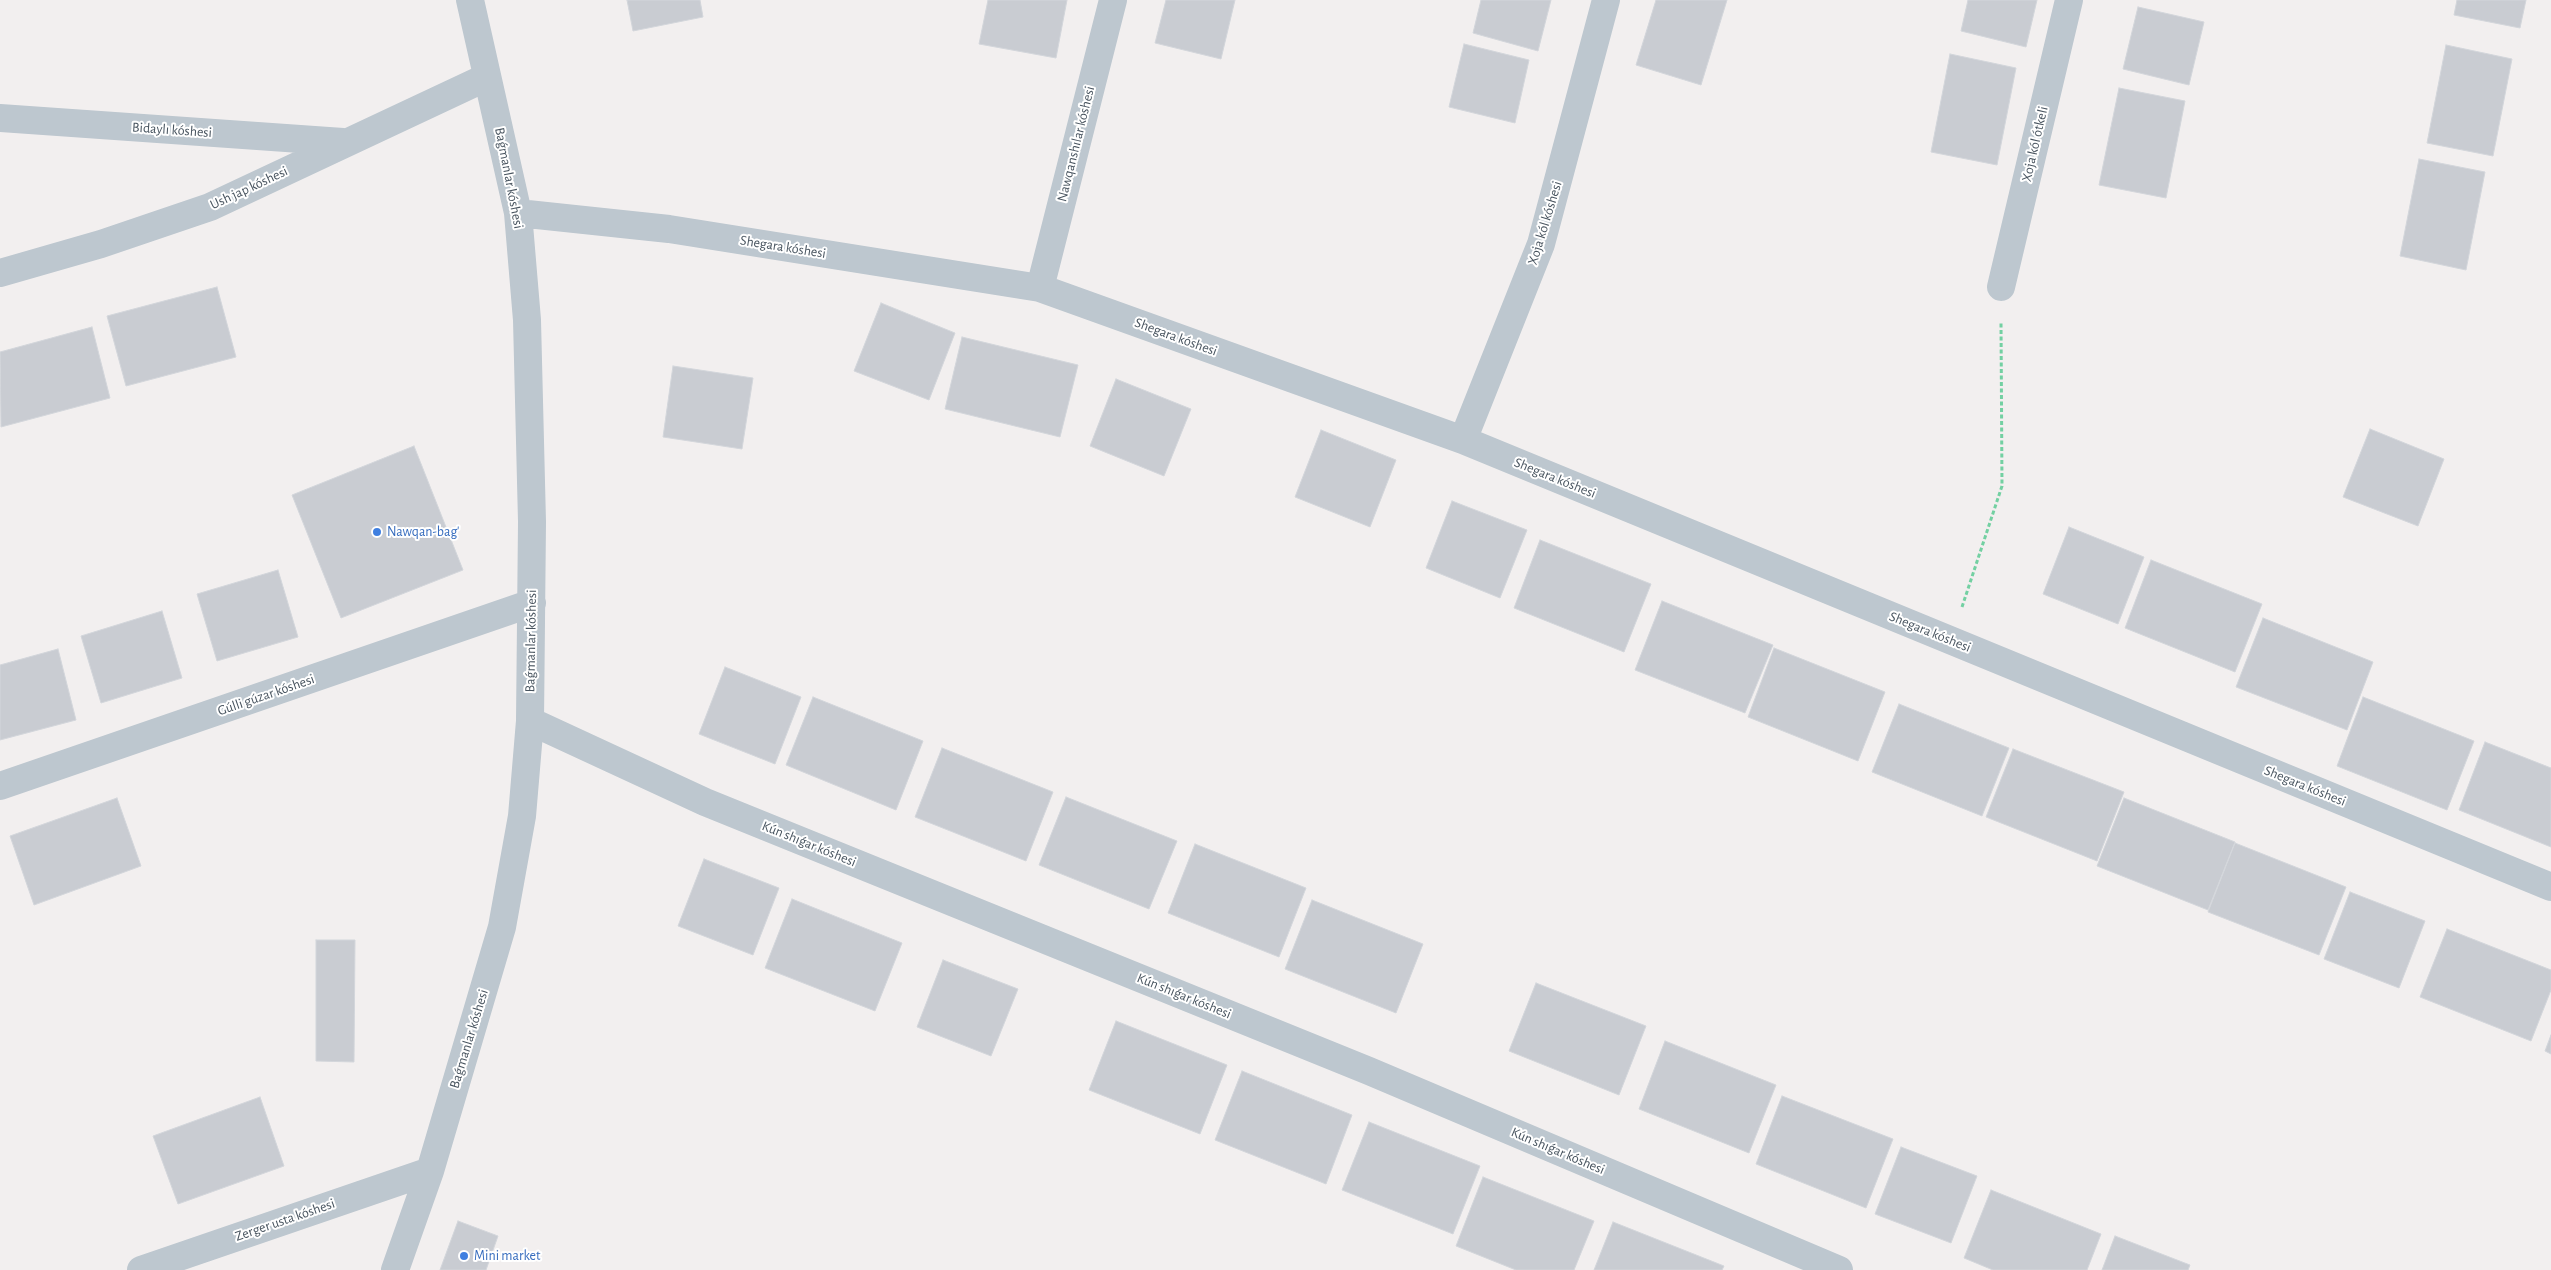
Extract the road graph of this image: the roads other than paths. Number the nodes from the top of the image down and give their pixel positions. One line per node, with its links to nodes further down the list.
1 (470, 0): 5 (street, Baǵmanlar kóshesi)
2 (1113, 0): 11 (street, Nawqanshılar kóshesi)
3 (1606, 0): 12 (street, Xoja kól kóshesi)
4 (2069, 0): 10 (street, Xoja kól ótkeli)
5 (487, 78): 7 (street, Ush jap kóshesi); 8 (street, Baǵmanlar kóshesi)
6 (0, 118): 7 (street, Bidaylı kóshesi)
7 (344, 142): 9 (street, Ush jap kóshesi)
8 (518, 214): 11 (street, Shegara kóshesi); 13 (street, Baǵmanlar kóshesi)
9 (0, 272)
10 (2001, 287)
11 (1040, 288): 12 (street, Shegara kóshesi)
12 (1463, 440): 16 (street, Shegara kóshesi)
13 (532, 603): 14 (street, Baǵmanlar kóshesi); 15 (street, Gúlli gúzar kóshesi)
14 (530, 721): 17 (street, Baǵmanlar kóshesi); 20 (street, Kún shıǵar kóshesi)
15 (0, 786)
16 (2551, 887)
17 (430, 1171): 18 (street, Zerger usta kóshesi); 19 (street, Baǵmanlar kóshesi)
18 (141, 1270)
19 (395, 1270)
20 (1839, 1270)

